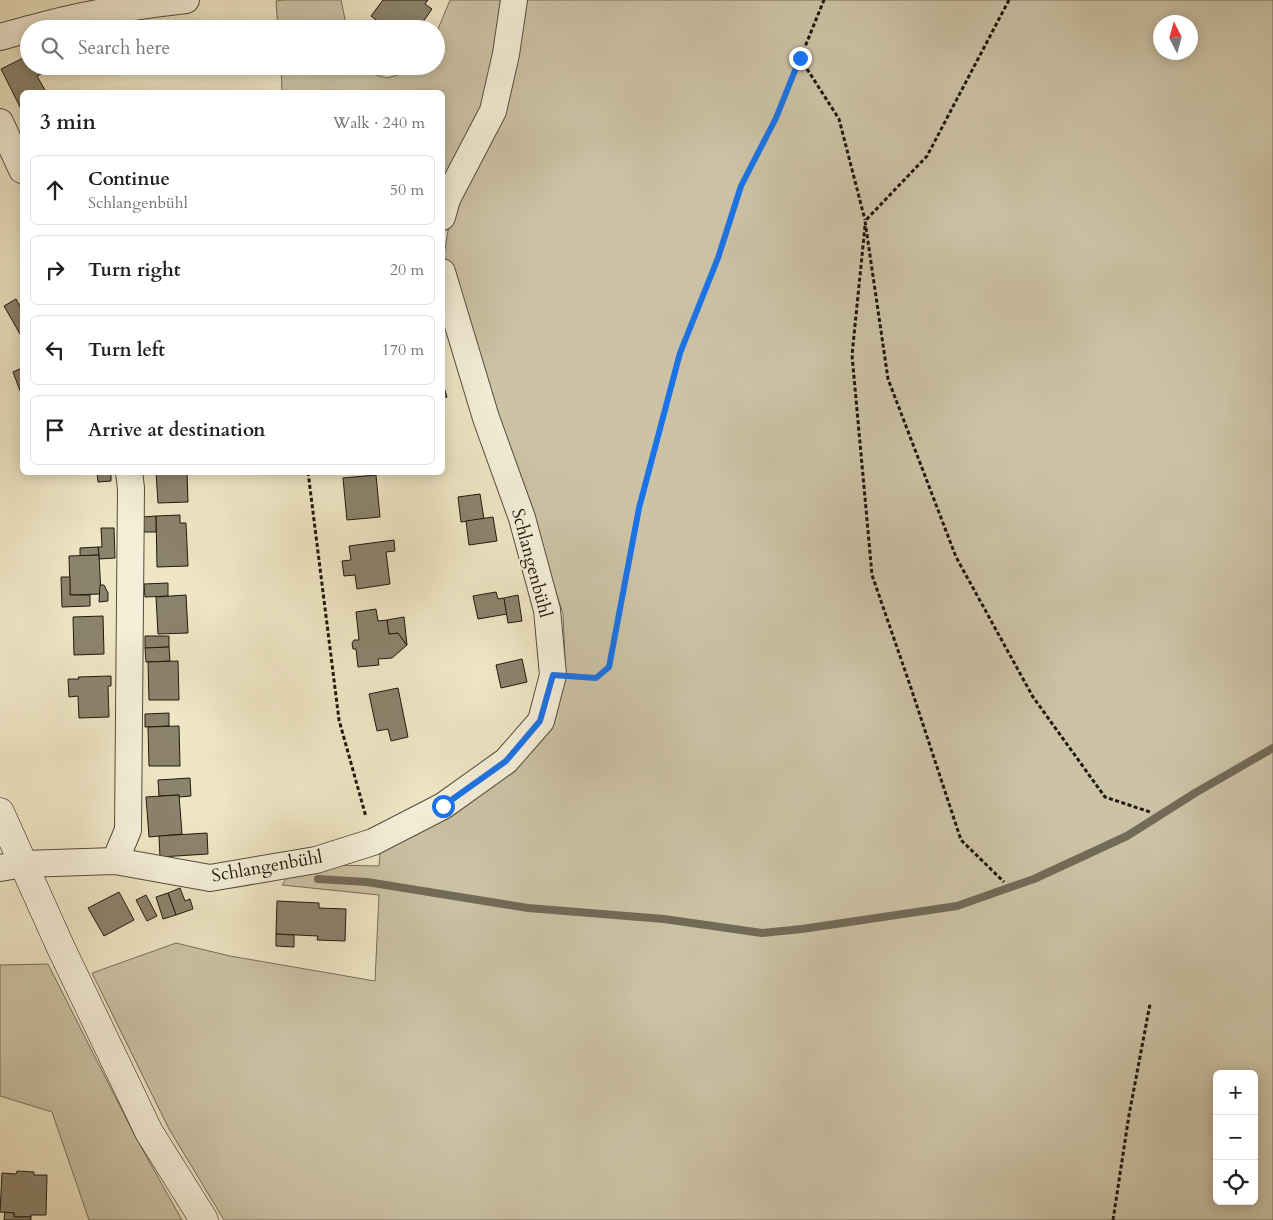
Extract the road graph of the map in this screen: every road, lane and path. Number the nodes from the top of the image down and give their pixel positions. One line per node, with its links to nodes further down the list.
1 (186, 0): 5 (street)
2 (514, 0): 11 (street)
3 (824, 0): 8 (path)
4 (1010, 0): 12 (path)
5 (60, 20)
6 (20, 31): 7 (street)
7 (0, 37)
8 (800, 58): 12 (path); 16 (path)
9 (0, 122): 10 (street)
10 (20, 166)
11 (445, 206)
12 (866, 221): 18 (path); 22 (path)
13 (445, 282): 16 (street, Schlangenbühl)
14 (129, 475): 20 (street)
15 (308, 475): 19 (path)
16 (553, 675): 19 (street, Schlangenbühl)
17 (0, 812): 21 (main road)
18 (1150, 812)
19 (373, 842): 20 (street, Schlangenbühl)
20 (115, 861): 21 (street, Schlangenbühl)
21 (12, 866): 24 (main road)
22 (1004, 882)
23 (1150, 1004): 25 (path)
24 (204, 1220)
25 (1113, 1220)

